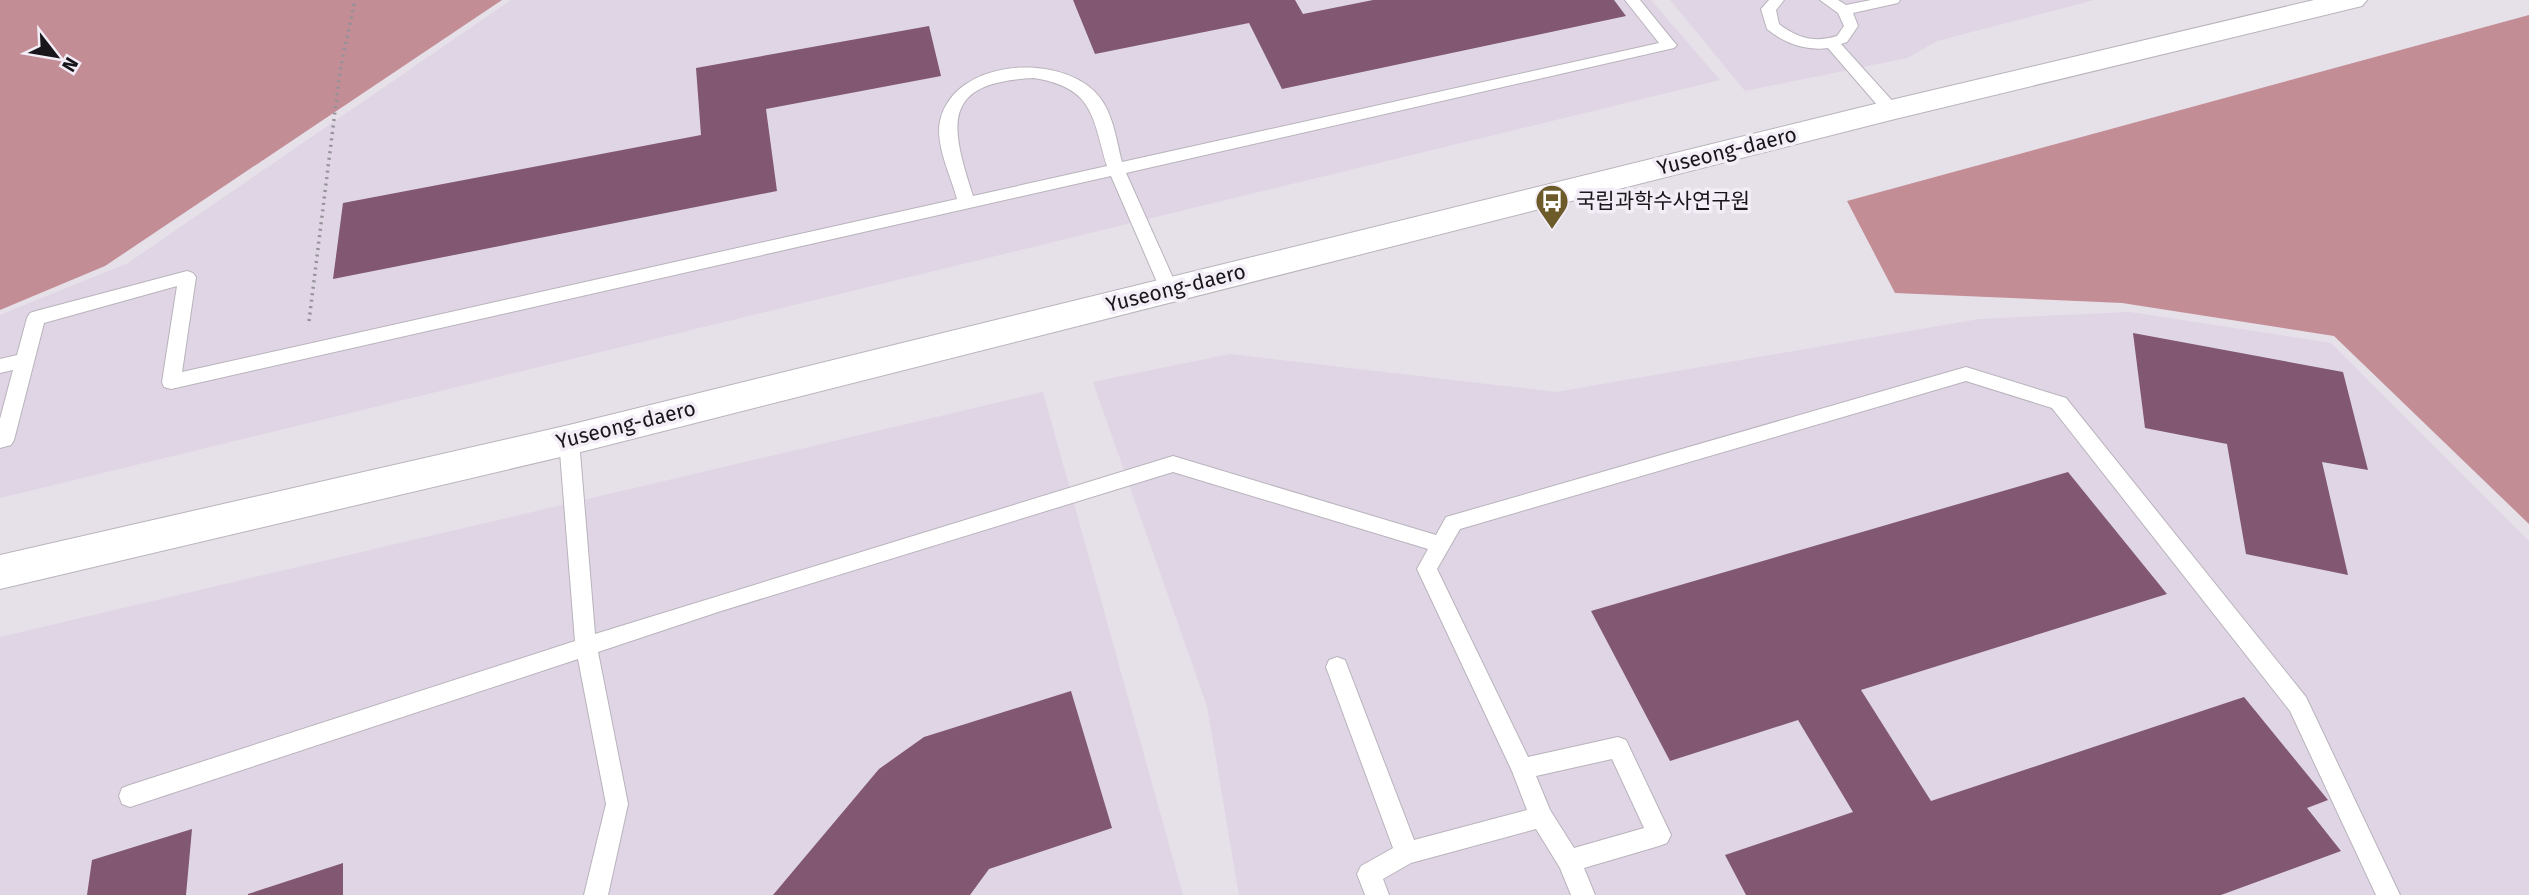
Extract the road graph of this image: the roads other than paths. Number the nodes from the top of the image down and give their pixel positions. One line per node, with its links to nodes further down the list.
1 (1632, 0): 9 (lane)
2 (1777, 0): 7 (lane)
3 (1827, 0): 6 (lane)
4 (1893, 0): 6 (lane)
5 (2348, 0): 8 (main road, Yuseong-daero)
6 (1844, 10): 7 (lane)
7 (1832, 43): 8 (lane)
8 (1891, 110): 11 (main road, Yuseong-daero)
9 (1116, 170): 10 (lane); 10 (lane); 11 (lane)
10 (967, 203): 12 (lane)
11 (1169, 289): 15 (main road, Yuseong-daero)
12 (24, 360): 13 (lane); 14 (lane)
13 (0, 366)
14 (0, 440)
15 (569, 440): 17 (main road, Yuseong-daero); 18 (lane)
16 (1439, 544): 18 (lane); 20 (lane); 28 (lane)
17 (0, 572)
18 (586, 647): 21 (lane); 25 (lane)
19 (1337, 667): 23 (lane)
20 (1522, 769): 22 (lane); 24 (lane)
21 (130, 796)
22 (1541, 817): 23 (lane); 24 (lane)
23 (1407, 853): 26 (lane)
24 (1569, 862): 27 (lane)
25 (596, 895)
26 (1377, 895)
27 (1583, 895)
28 (2388, 895)

